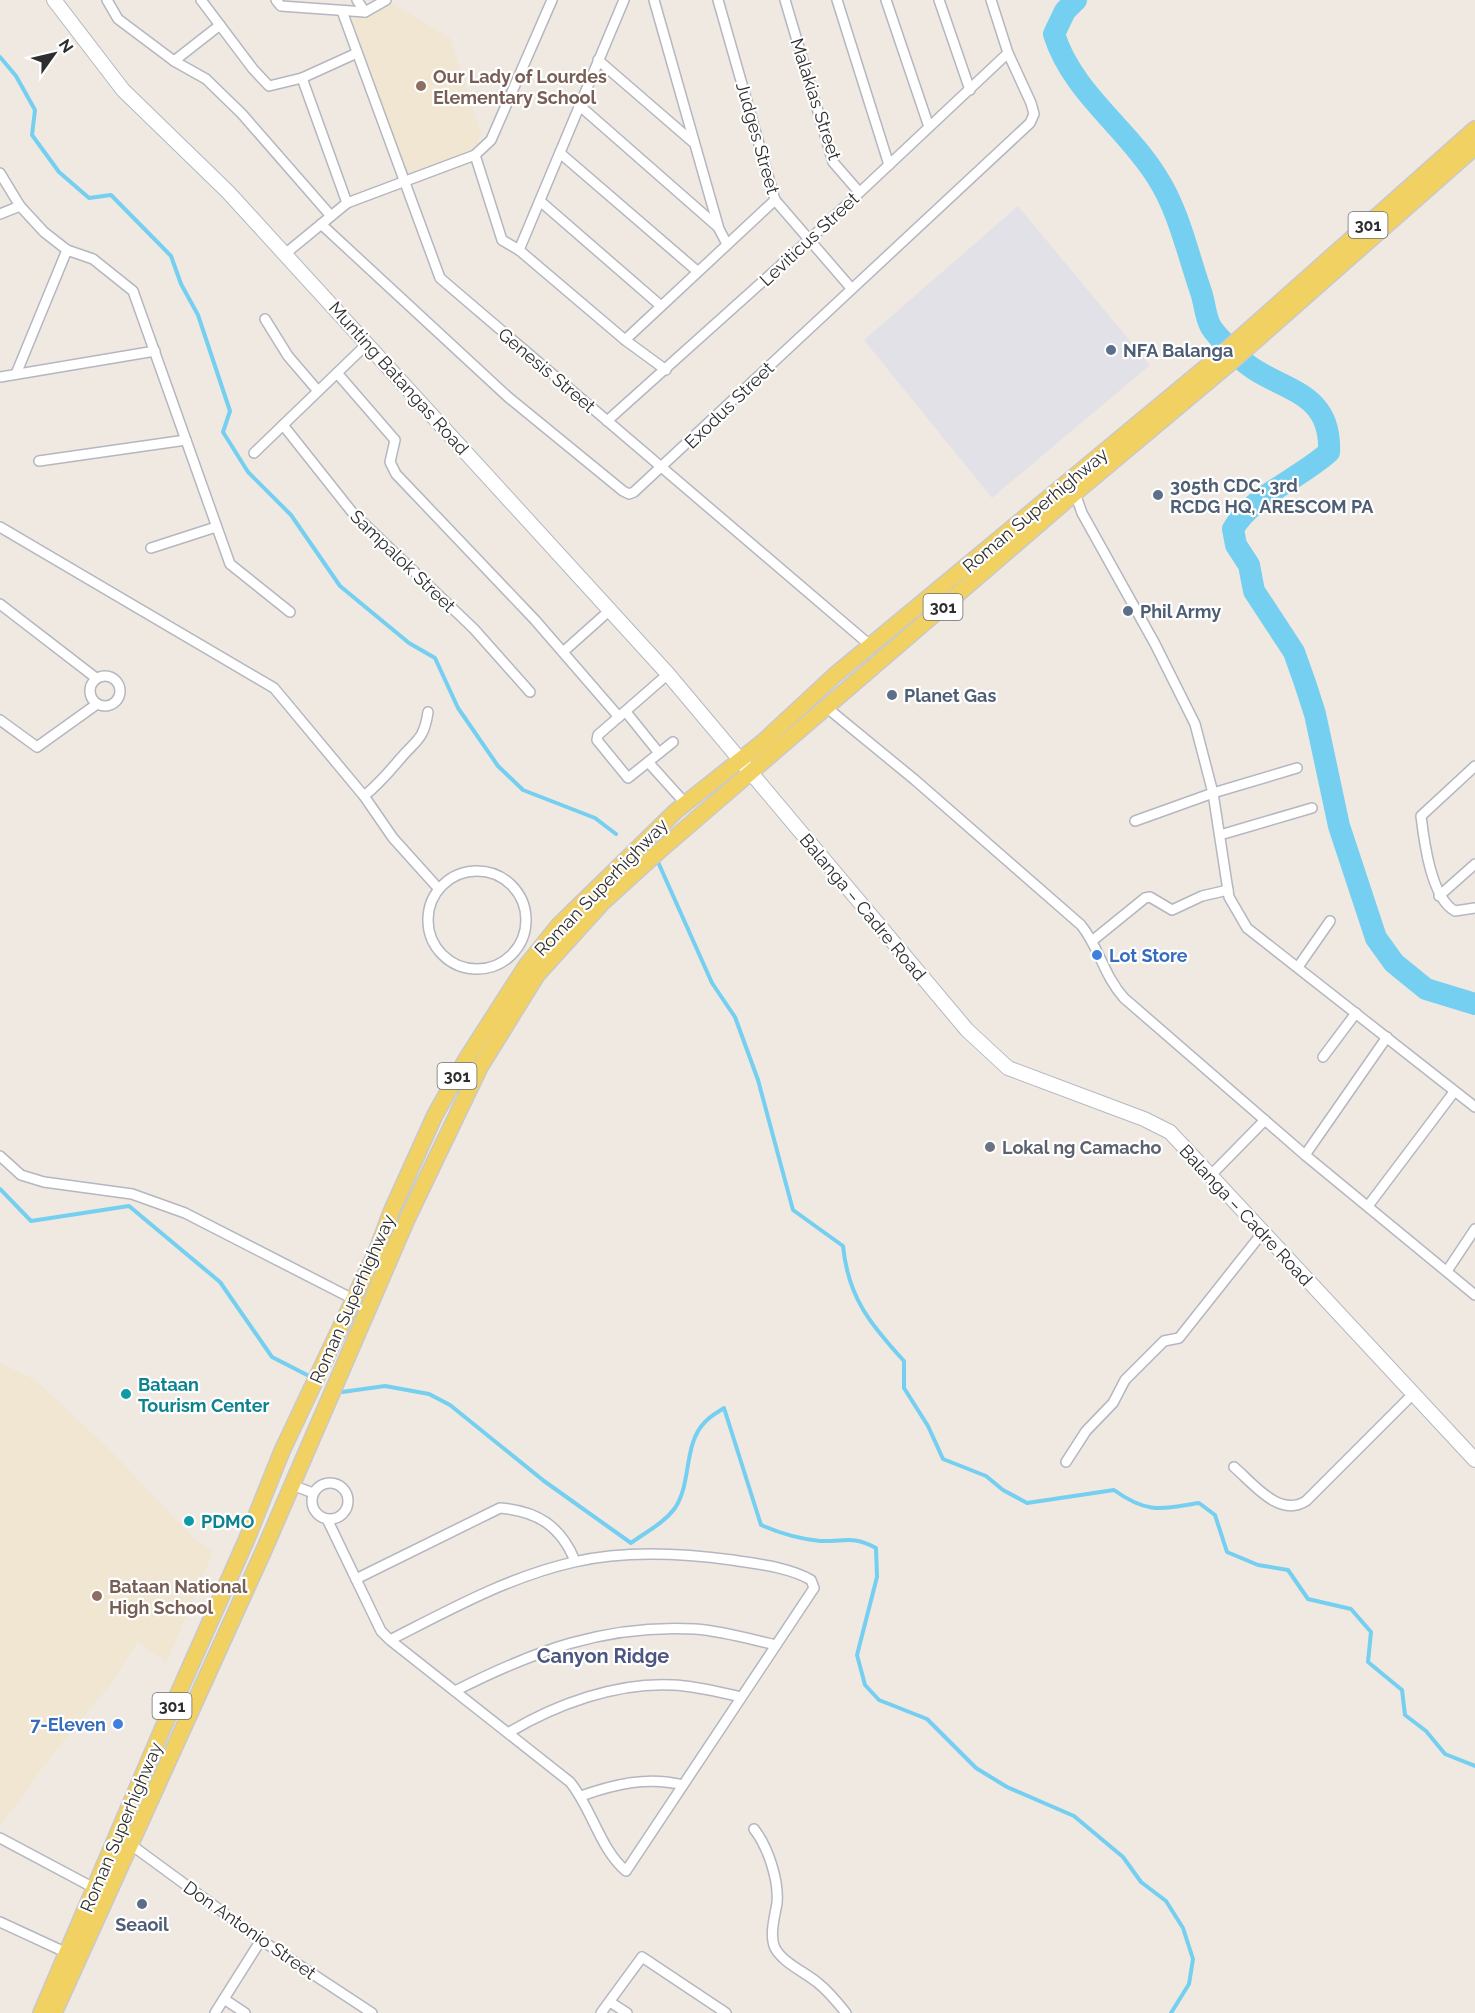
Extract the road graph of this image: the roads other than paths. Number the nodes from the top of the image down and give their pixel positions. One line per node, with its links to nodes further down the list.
1 (54, 0): 48 (street, Munting Batangas Road)
2 (107, 0): 22 (street)
3 (201, 0): 18 (street)
4 (276, 0): 16 (street)
5 (357, 0): 17 (street)
6 (386, 0): 17 (street)
7 (552, 0): 31 (street)
8 (624, 0): 21 (street)
9 (654, 0): 28 (street)
10 (718, 0): 36 (street, Judges Street)
11 (785, 0): 35 (street, Malakias Street)
12 (837, 0): 32 (street)
13 (886, 0): 26 (street)
14 (939, 0): 24 (street)
15 (991, 0): 20 (street, Exodus Street)
16 (342, 11): 17 (street); 19 (street, Genesis Street)
17 (365, 12)
18 (220, 25): 22 (street); 23 (street)
19 (357, 53): 23 (street); 34 (street, Genesis Street)
20 (1008, 53): 24 (street, Leviticus Street); 50 (street, Exodus Street)
21 (598, 60): 25 (street); 28 (street)
22 (174, 61): 41 (street)
23 (302, 78): 38 (street)
24 (970, 90): 26 (street, Leviticus Street)
25 (580, 106): 30 (street); 43 (street)
26 (929, 127): 32 (street, Leviticus Street)
27 (1475, 129): 53 (main road, Roman Superhighway / 301)
28 (694, 143): 43 (street)
29 (1475, 147): 53 (main road, Roman Superhighway / 301)
30 (560, 153): 37 (street); 49 (street)
31 (475, 155): 34 (street); 47 (street)
32 (888, 165): 35 (street, Leviticus Street)
33 (0, 173): 39 (street)
34 (404, 180): 38 (street); 63 (street, Genesis Street)
35 (859, 192): 44 (street, Leviticus Street)
36 (776, 200): 44 (street, Judges Street); 45 (street)
37 (540, 201): 47 (street); 51 (street)
38 (347, 203): 41 (street)
39 (20, 206): 40 (street); 46 (street)
40 (0, 214)
41 (331, 216): 42 (street)
42 (321, 224): 48 (street); 68 (street, Exodus Street)
43 (719, 229): 45 (street)
44 (810, 239): 50 (street, Judges Street); 58 (street, Leviticus Street)
45 (727, 244): 49 (street)
46 (67, 250): 56 (street); 60 (street)
47 (519, 250): 54 (street)
48 (285, 254): 55 (street, Munting Batangas Road)
49 (697, 272): 51 (street)
50 (851, 288): 68 (street, Exodus Street)
51 (661, 306): 54 (street)
52 (265, 319): 62 (street)
53 (1265, 325): 57 (main road, Roman Superhighway / 301)
54 (625, 340): 58 (street)
55 (368, 344): 59 (street); 74 (street, Munting Batangas Road)
56 (155, 351): 60 (street); 65 (street)
57 (1226, 359): 69 (main road, Roman Superhighway / 301); 76 (main road, Roman Superhighway / 301)
58 (666, 370): 63 (street, Leviticus Street)
59 (337, 373): 62 (street); 77 (street)
60 (16, 374): 61 (street)
61 (0, 377)
62 (318, 391): 64 (street)
63 (607, 421): 68 (street, Genesis Street)
64 (283, 425): 66 (street); 80 (street, Sampalok Street)
65 (186, 440): 67 (street); 71 (street)
66 (254, 453)
67 (39, 461)
68 (663, 467): 76 (street, Genesis Street)
69 (1075, 493): 82 (main road, Roman Superhighway / 301); 93 (street)
70 (0, 527): 94 (street)
71 (216, 527): 72 (street); 75 (street)
72 (151, 548)
73 (0, 604): 79 (street)
74 (610, 610): 77 (street); 78 (street, Munting Batangas Road)
75 (290, 612)
76 (871, 646): 88 (main road, Roman Superhighway / 301)
77 (563, 652): 84 (street)
78 (668, 674): 84 (street); 88 (street, Munting Batangas Road)
79 (96, 678): 81 (street); 81 (street)
80 (530, 692)
81 (97, 704): 85 (street)
82 (826, 707): 92 (main road, Roman Superhighway / 301); 105 (street)
83 (428, 712): 94 (street)
84 (622, 714): 87 (street); 89 (street)
85 (0, 720)
86 (673, 742): 87 (street)
87 (659, 753): 89 (street)
88 (740, 760): 92 (street, Balanga – Cadre Road); 95 (main road, Roman Superhighway / 301)
89 (648, 763): 95 (street)
90 (1475, 766): 102 (street)
91 (1297, 768): 93 (street)
92 (750, 774): 117 (street, Balanga – Cadre Road); 128 (main road, Roman Superhighway / 301)
93 (1213, 793): 97 (street); 98 (street)
94 (364, 796): 100 (street)
95 (685, 803): 107 (main road, Roman Superhighway / 301)
96 (1312, 808): 98 (street)
97 (1135, 821)
98 (1220, 835): 101 (street)
99 (1475, 864): 102 (street)
100 (438, 888): 106 (street); 106 (street)
101 (1228, 890): 105 (street); 108 (street)
102 (1439, 896): 103 (street)
103 (1475, 908)
104 (1330, 921): 108 (street)
105 (1092, 941): 114 (street)
106 (511, 957): 107 (street)
107 (526, 966): 123 (main road, Roman Superhighway / 301)
108 (1298, 967): 109 (street)
109 (1356, 1013): 110 (street); 111 (street)
110 (1387, 1037): 112 (street); 115 (street)
111 (1323, 1057)
112 (1454, 1092): 113 (street); 118 (street)
113 (1475, 1107)
114 (1265, 1120): 115 (street); 117 (street)
115 (1305, 1155): 118 (street)
116 (0, 1156): 123 (street)
117 (1210, 1176): 120 (street, Balanga – Cadre Road)
118 (1368, 1206): 121 (street)
119 (1475, 1229): 121 (street)
120 (1263, 1232): 124 (street, Balanga – Cadre Road); 126 (street)
121 (1447, 1271): 122 (street)
122 (1475, 1295)
123 (353, 1299): 143 (main road, Roman Superhighway / 301)
124 (1413, 1394): 125 (street, Balanga – Cadre Road); 127 (street)
125 (1475, 1460)
126 (1066, 1462)
127 (1234, 1467)
128 (292, 1485): 129 (street); 142 (main road, Roman Superhighway / 301)
129 (313, 1493): 130 (street); 130 (street)
130 (327, 1519): 132 (street)
131 (575, 1561): 132 (street); 133 (street); 134 (street)
132 (356, 1579): 133 (street)
133 (390, 1640): 135 (street)
134 (776, 1645): 135 (street); 136 (street)
135 (455, 1691): 137 (street)
136 (741, 1697): 137 (street); 138 (street)
137 (508, 1733): 139 (street)
138 (683, 1785): 139 (street); 139 (street)
139 (581, 1796)
140 (754, 1829): 157 (street)
141 (0, 1838): 143 (street)
142 (130, 1844): 145 (street, Don Antonio Street); 150 (main road, Roman Superhighway / 301)
143 (94, 1888): 146 (main road, Roman Superhighway / 301)
144 (0, 1922): 146 (street)
145 (261, 1940): 147 (street); 153 (street, Don Antonio Street)
146 (67, 1953): 149 (main road, Roman Superhighway / 301)
147 (224, 1999): 151 (street); 152 (street)
148 (610, 2002): 154 (street); 155 (street); 156 (street)
149 (41, 2013)
150 (54, 2013)
151 (215, 2013)
152 (245, 2013)
153 (372, 2013)
154 (601, 2013)
155 (627, 2013)
156 (726, 2013)
157 (846, 2013)

